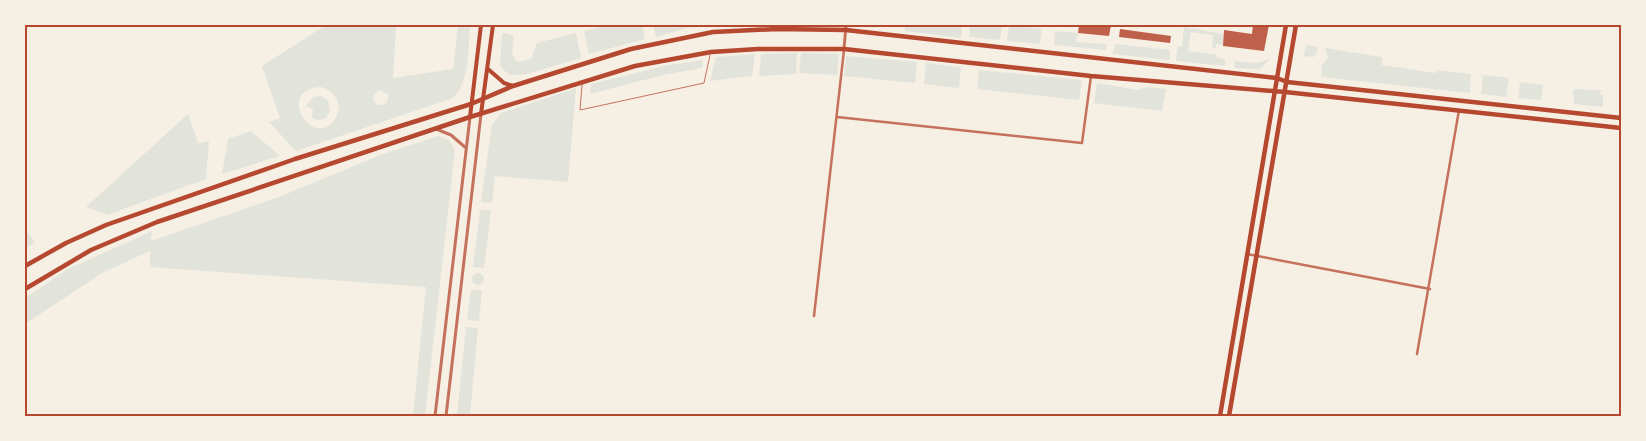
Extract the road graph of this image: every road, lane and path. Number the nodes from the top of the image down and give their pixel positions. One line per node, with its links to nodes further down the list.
1 (480, 25): 17 (main road)
2 (493, 25): 8 (main road)
3 (1286, 25): 10 (main road)
4 (1296, 25): 11 (main road)
5 (846, 28): 6 (street); 10 (main road); 13 (main road)
6 (844, 49): 7 (main road); 9 (main road); 21 (street)
7 (711, 52): 12 (main road); 12 (lane)
8 (488, 69): 13 (main road); 16 (main road)
9 (1091, 76): 14 (main road); 21 (street)
10 (1277, 78): 11 (main road); 14 (main road)
11 (1287, 82): 15 (main road); 22 (main road)
12 (582, 84): 19 (main road)
13 (513, 86): 16 (main road)
14 (1275, 91): 15 (main road); 26 (main road)
15 (1285, 92): 18 (main road); 27 (main road)
16 (483, 99): 17 (main road); 19 (main road)
17 (471, 104): 20 (main road); 28 (main road)
18 (1459, 110): 23 (main road); 30 (street)
19 (481, 114): 20 (main road); 34 (street)
20 (470, 117): 24 (main road); 25 (street)
21 (837, 117): 31 (street)
22 (1621, 118)
23 (1621, 128)
24 (436, 129): 25 (street); 29 (main road)
25 (466, 148): 33 (street)
26 (1247, 254): 27 (street); 35 (main road)
27 (1256, 256): 30 (street); 36 (main road)
28 (25, 266)
29 (25, 289)
30 (1430, 289): 32 (street)
31 (814, 316)
32 (1418, 354)
33 (435, 416)
34 (446, 416)
35 (1220, 416)
36 (1229, 416)

